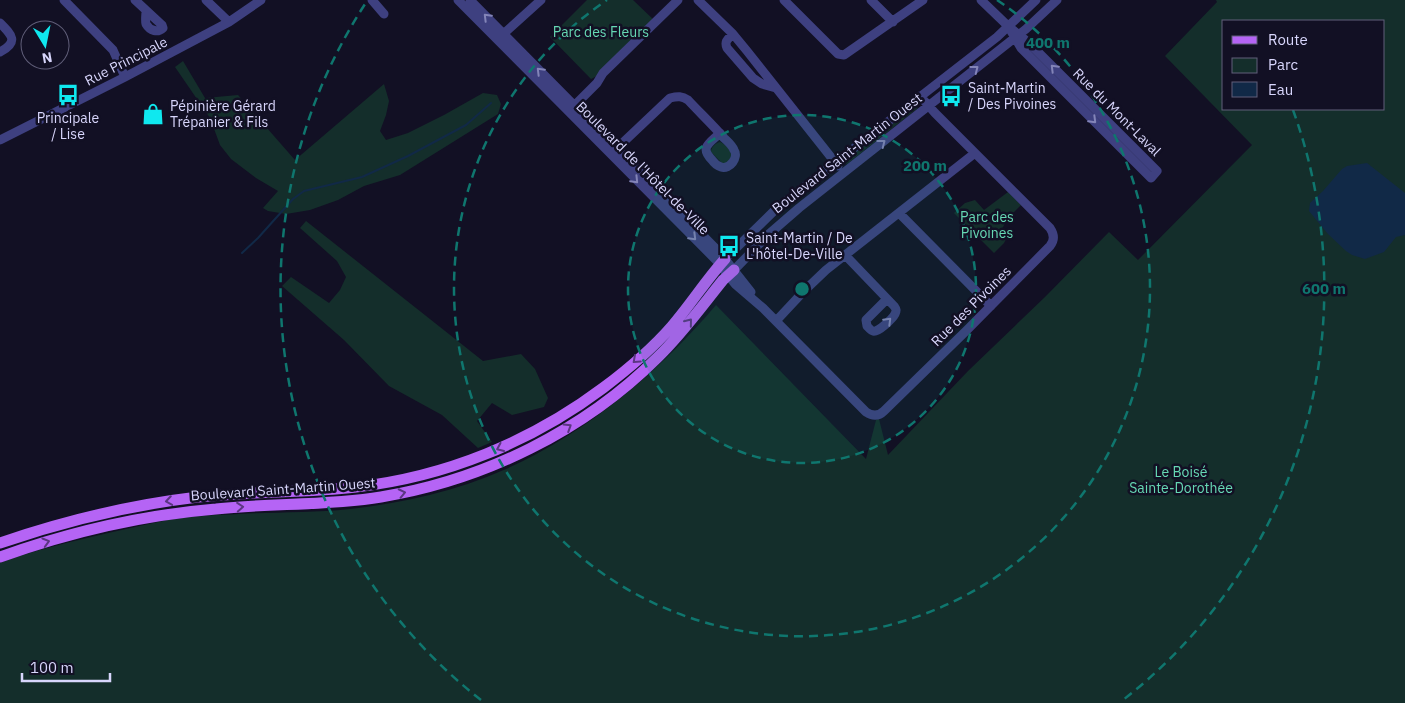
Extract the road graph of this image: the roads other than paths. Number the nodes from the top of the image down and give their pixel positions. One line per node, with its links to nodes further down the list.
1 (64, 0): 27 (street)
2 (135, 0): 17 (street)
3 (206, 0): 19 (street)
4 (261, 0): 19 (street, Rue Principale)
5 (372, 0): 18 (street)
6 (458, 0): 24 (street, Boulevard de l'Hôtel-de-Ville)
7 (470, 0): 24 (street, Boulevard de l'Hôtel-de-Ville, one-way to 7)
8 (540, 0): 24 (street)
9 (678, 0): 31 (street)
10 (698, 0): 23 (street)
11 (784, 0): 20 (street)
12 (871, 0): 20 (street)
13 (923, 0): 20 (street)
14 (981, 0): 22 (street)
15 (1036, 0): 22 (street, Boulevard Saint-Martin Ouest)
16 (1057, 0): 25 (street, Boulevard Saint-Martin Ouest)
17 (146, 11)
18 (384, 14)
19 (229, 22): 27 (street, Rue Principale)
20 (893, 22)
21 (0, 23): 26 (street)
22 (1008, 26): 25 (street); 29 (street, Boulevard Saint-Martin Ouest)
23 (732, 34): 28 (street); 28 (street)
24 (500, 37): 31 (street, Boulevard de l'Hôtel-de-Ville)
25 (1017, 37): 25 (street, Rue du Mont-Laval, one-way to 25); 30 (street, Boulevard Saint-Martin Ouest, one-way to 25)
26 (0, 52)
27 (125, 77): 33 (street, Rue Principale)
28 (776, 88): 36 (street)
29 (920, 96): 30 (street, Rue des Pivoines); 36 (street, Boulevard Saint-Martin Ouest)
30 (929, 106): 35 (street, Rue des Pivoines); 37 (street, Boulevard Saint-Martin Ouest, one-way to 30)
31 (571, 109): 34 (street, Boulevard de l'Hôtel-de-Ville)
32 (720, 134): 34 (street)
33 (0, 140)
34 (614, 152): 40 (street, Boulevard de l'Hôtel-de-Ville)
35 (975, 153): 38 (street); 43 (street, Rue des Pivoines)
36 (835, 162): 37 (street); 40 (street, Boulevard Saint-Martin Ouest)
37 (844, 173): 41 (street, Boulevard Saint-Martin Ouest)
38 (899, 213): 39 (street); 43 (street)
39 (845, 255): 42 (street); 45 (street)
40 (722, 262): 41 (street, Boulevard de l'Hôtel-de-Ville); 46 (main road, Boulevard Saint-Martin Ouest, one-way to 46)
41 (731, 273): 44 (street, Boulevard de l'Hôtel-de-Ville); 47 (main road, Boulevard Saint-Martin Ouest, one-way to 41)
42 (887, 299)
43 (991, 306): 45 (street, Rue des Pivoines)
44 (763, 308): 45 (street, Rue des Pivoines)
45 (776, 321)
46 (0, 543)
47 (0, 557)

